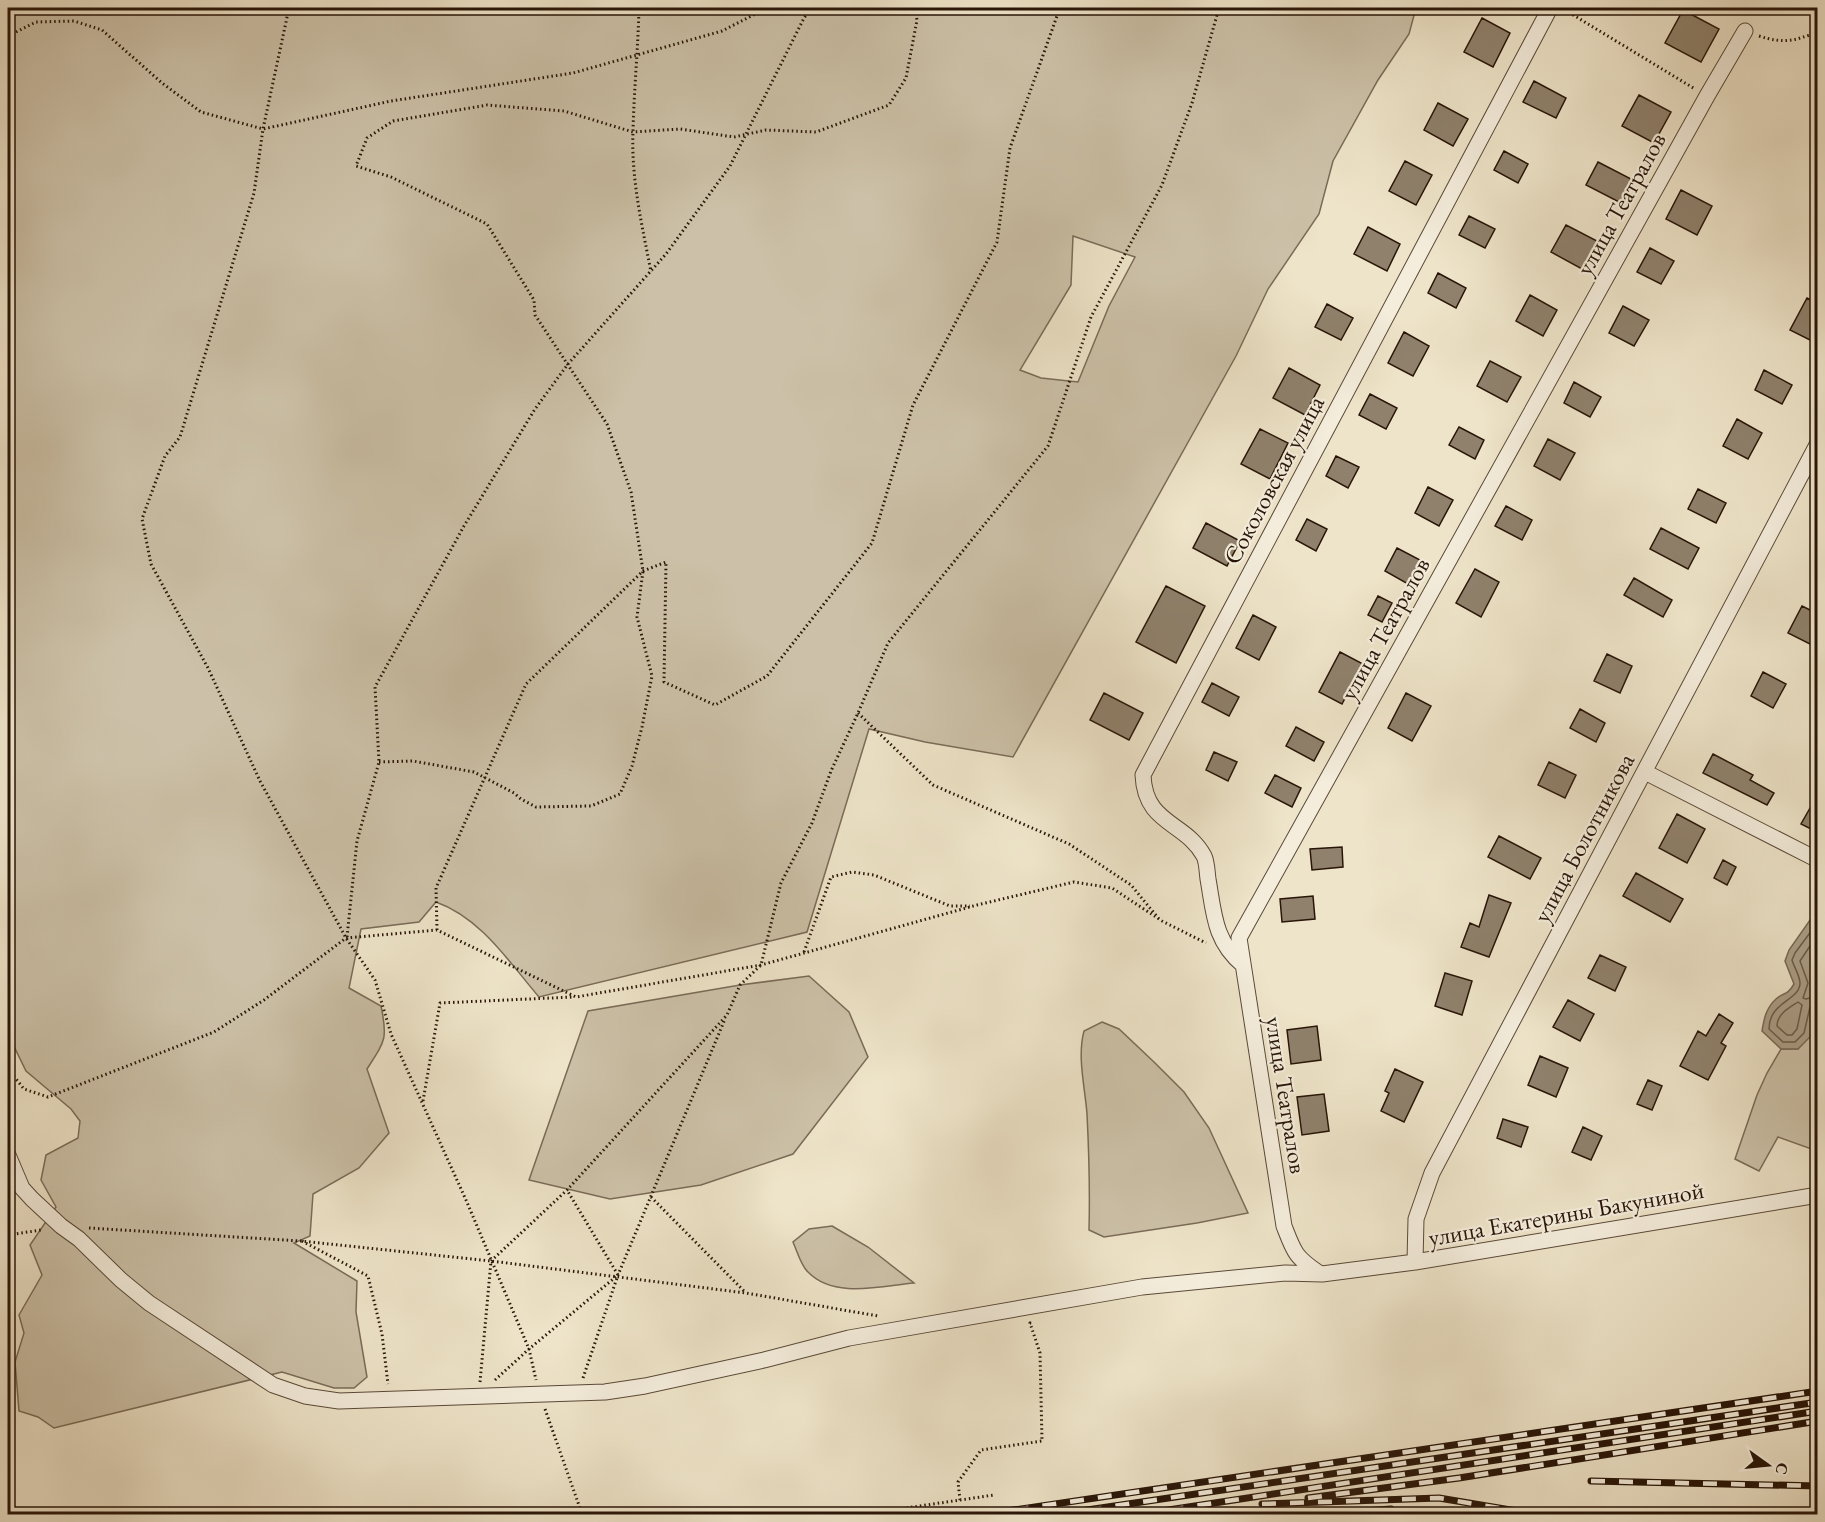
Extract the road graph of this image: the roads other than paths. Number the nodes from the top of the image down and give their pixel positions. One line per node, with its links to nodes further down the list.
1 (1550, 8): 6 (street, Соколовская улица)
2 (1745, 31): 6 (street, улица Театралов)
3 (1818, 443): 4 (street, улица Болотникова)
4 (1645, 772): 5 (street); 9 (street, улица Болотникова)
5 (1818, 860)
6 (1238, 960): 10 (street, улица Театралов)
7 (8, 1155): 10 (street, улица Екатерины Бакуниной)
8 (1818, 1195): 9 (street, улица Екатерины Бакуниной)
9 (1415, 1262): 10 (street, улица Екатерины Бакуниной)
10 (1322, 1274)

